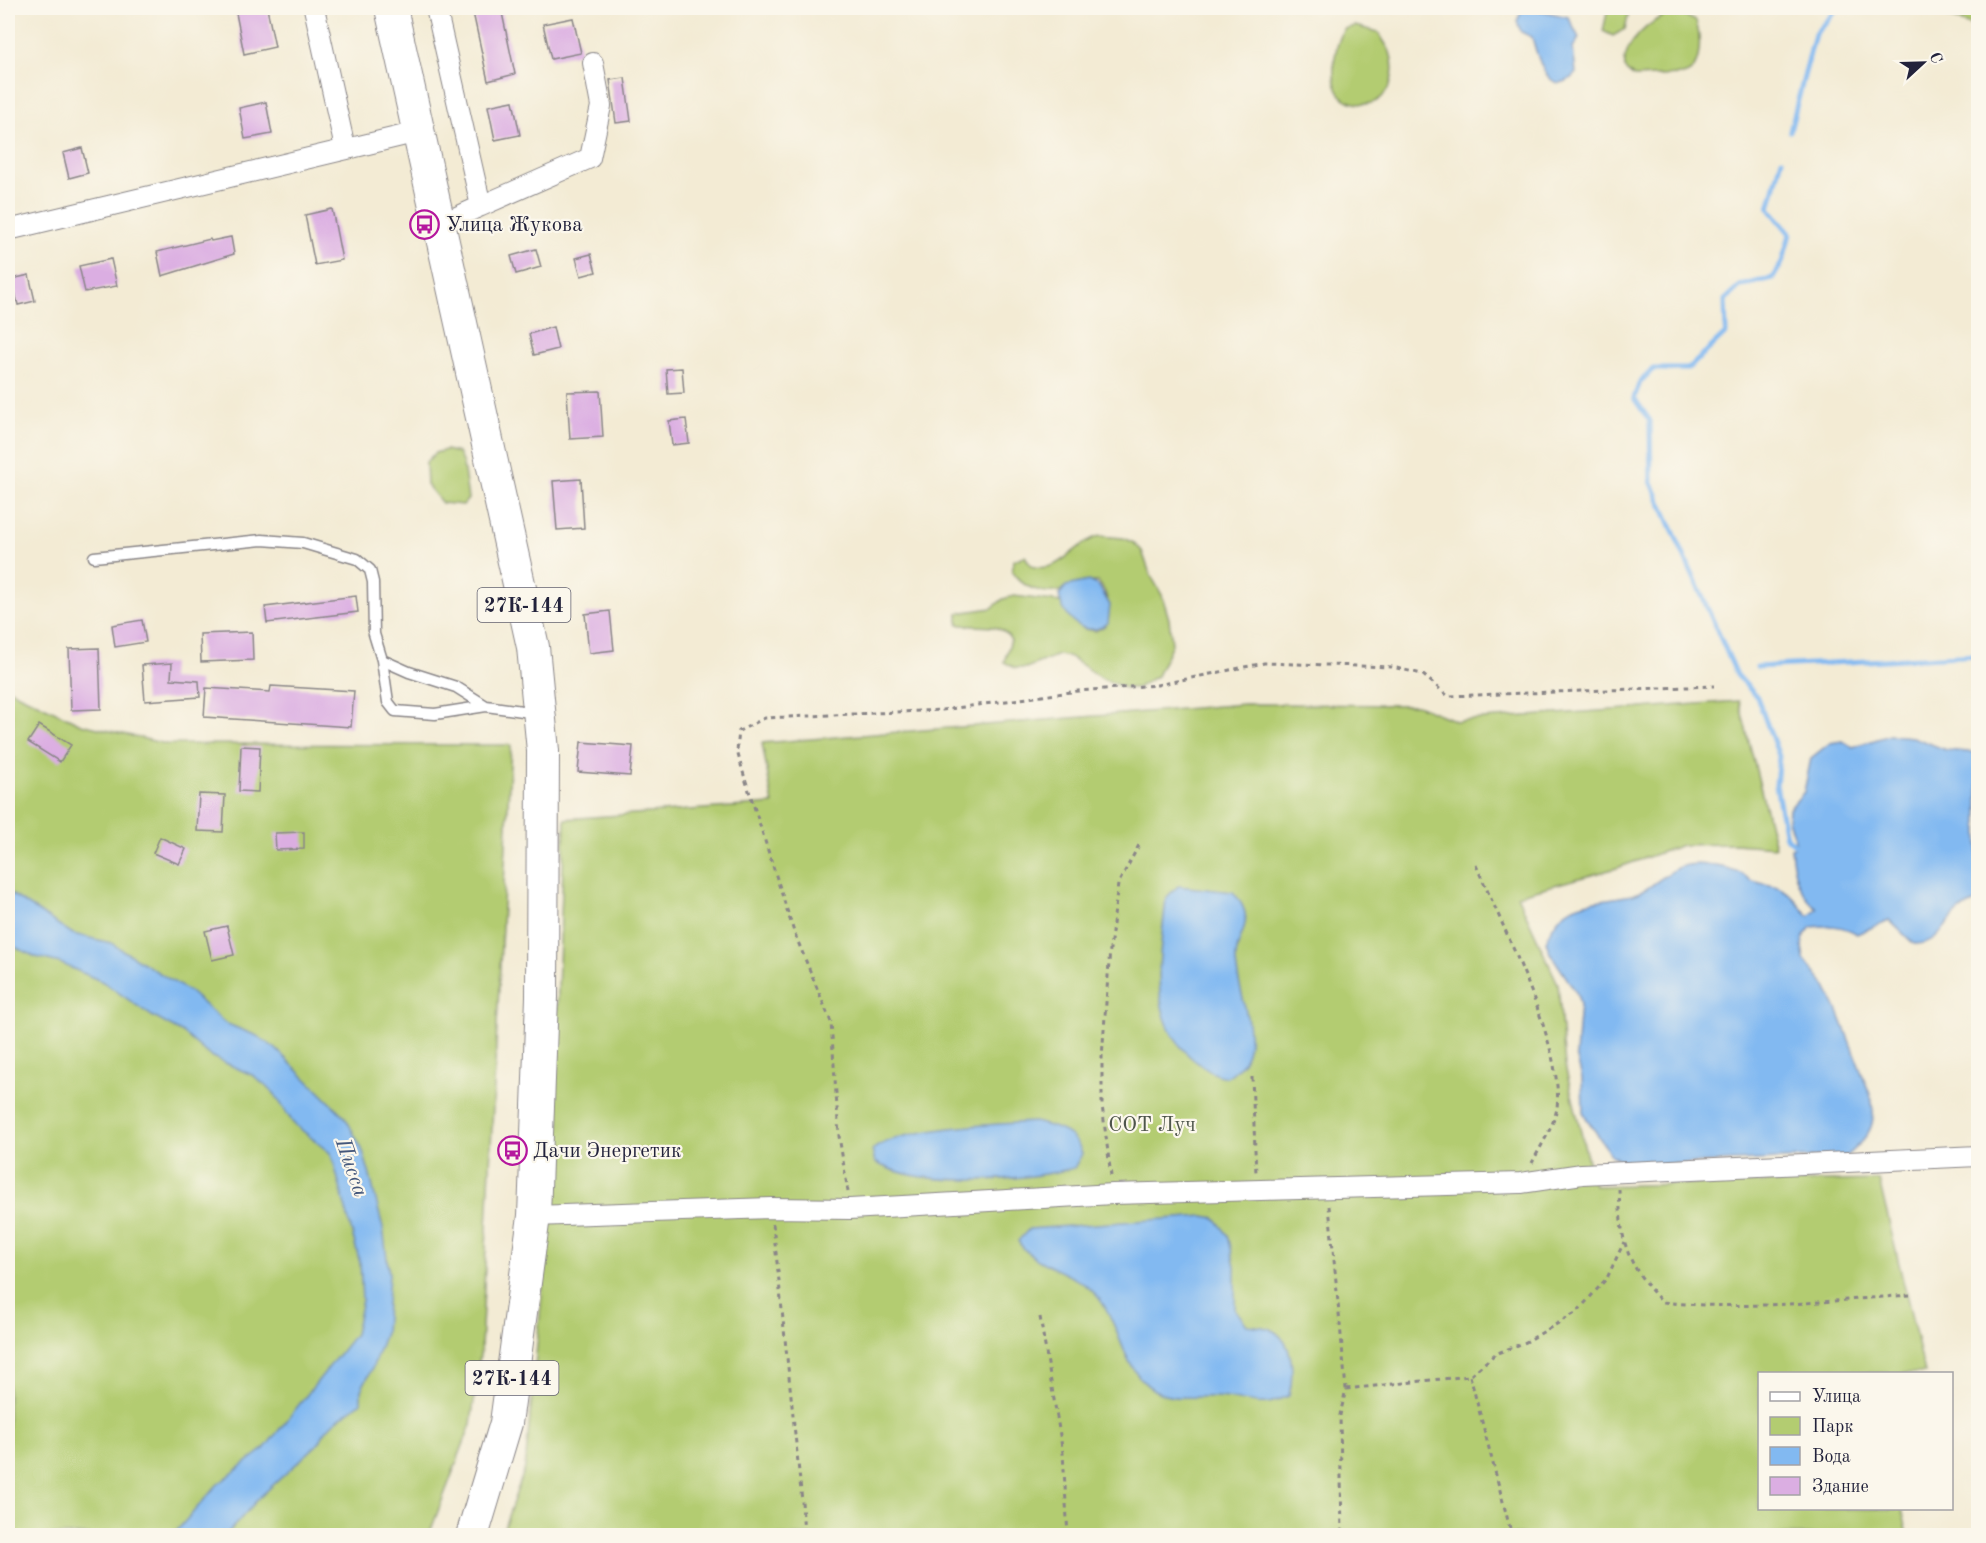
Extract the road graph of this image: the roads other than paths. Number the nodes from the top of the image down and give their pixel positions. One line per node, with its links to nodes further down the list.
1 (314, 8): 6 (street)
2 (390, 8): 5 (main road, 27К-144)
3 (436, 8): 7 (street)
4 (593, 63): 7 (street)
5 (418, 132): 6 (street); 8 (main road, 27К-144)
6 (345, 148): 9 (street)
7 (481, 206): 8 (street)
8 (439, 225): 13 (main road, 27К-144)
9 (8, 230)
10 (94, 556): 11 (lane)
11 (382, 660): 12 (lane); 12 (lane)
12 (486, 706): 13 (lane)
13 (540, 714): 15 (main road, 27К-144)
14 (1978, 1156): 15 (street)
15 (534, 1216): 16 (main road, 27К-144)
16 (472, 1536)

